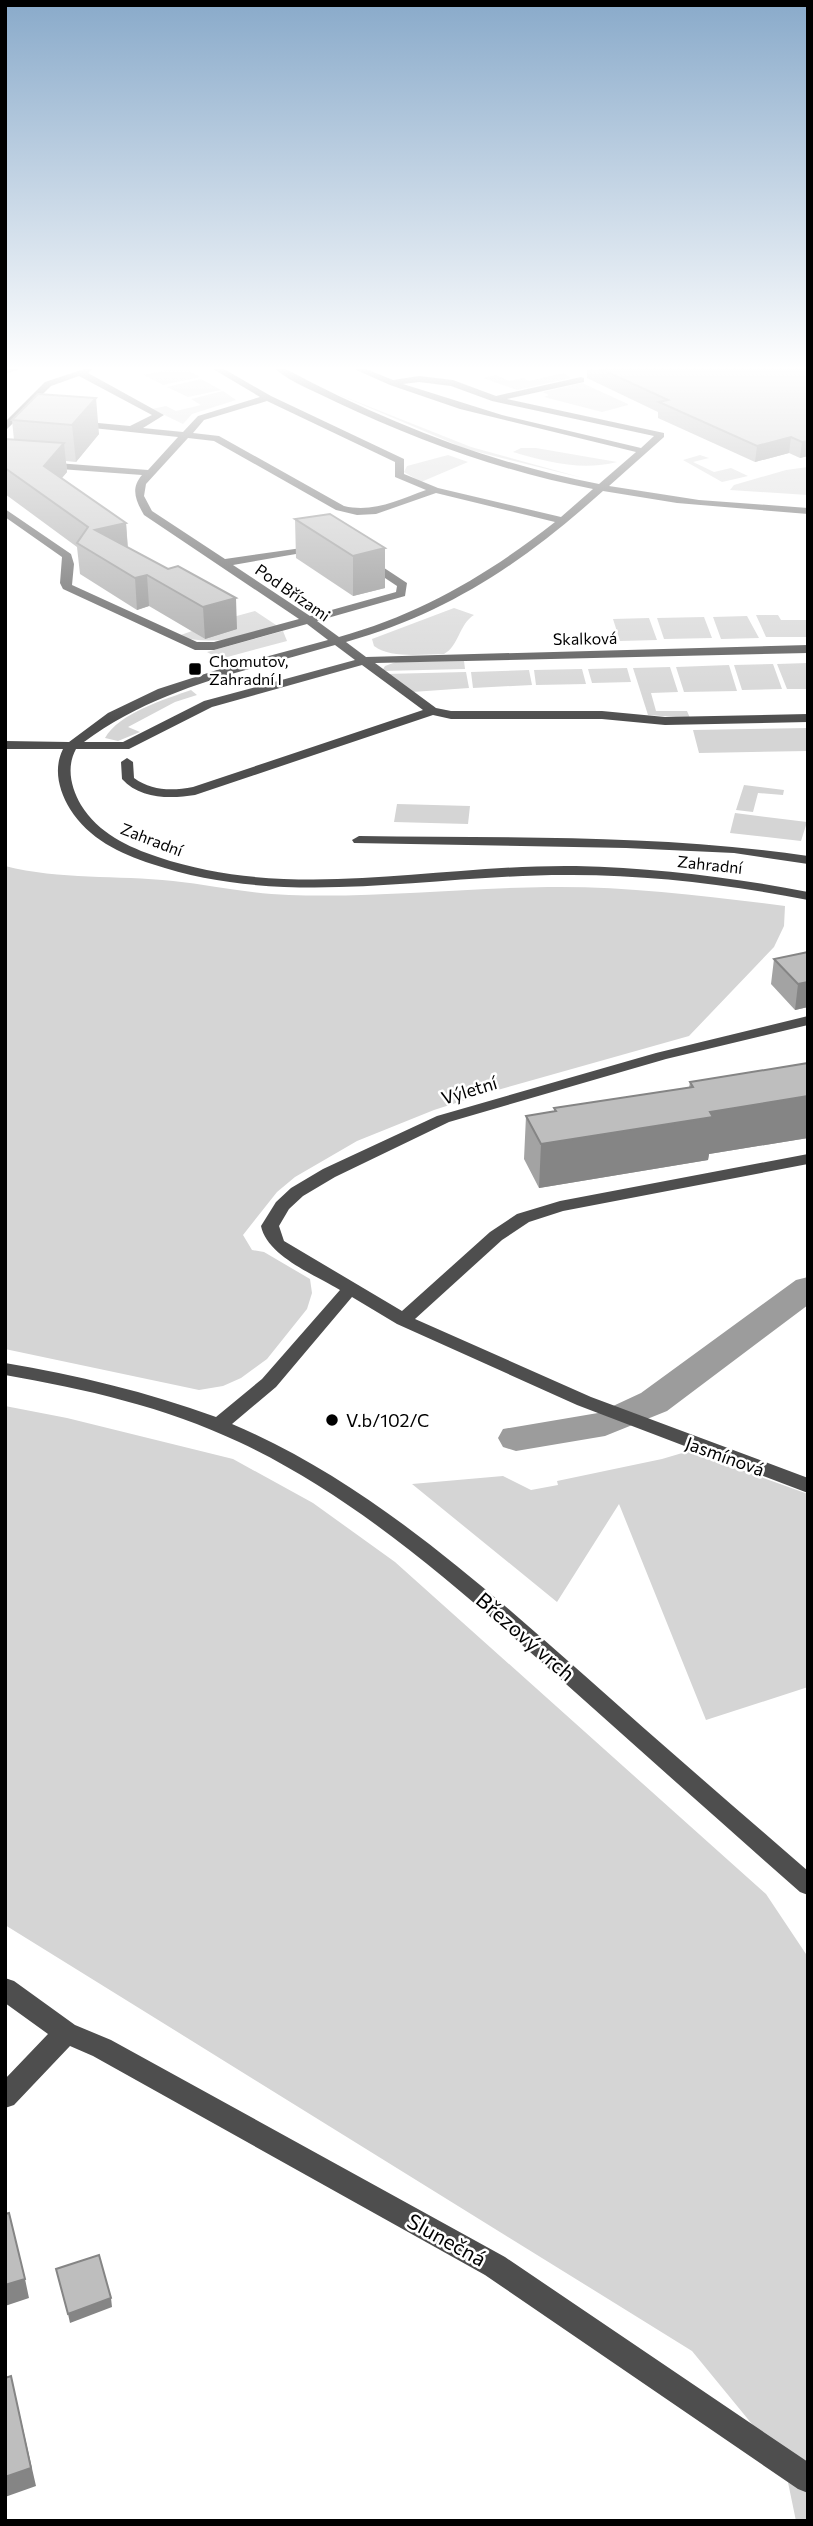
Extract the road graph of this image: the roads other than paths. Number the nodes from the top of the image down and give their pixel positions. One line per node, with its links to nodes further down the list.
1 (140, 487): 15 (street, Pod Břízami)
2 (304, 487): 7 (street)
3 (430, 487): 7 (street)
4 (594, 487): 8 (street)
5 (606, 487): 8 (street)
6 (660, 487): 9 (street)
7 (435, 489): 12 (street)
8 (603, 489): 10 (street); 12 (street)
9 (808, 501)
10 (808, 511)
11 (5, 512): 16 (street)
12 (564, 521): 17 (street)
13 (331, 547): 15 (street)
14 (352, 552): 16 (street)
15 (223, 563): 16 (street, Pod Břízami)
16 (310, 621): 17 (street, Pod Břízami)
17 (333, 640): 19 (street); 23 (street)
18 (808, 649): 19 (street, Skalková)
19 (363, 661): 20 (street); 23 (street, Skalková)
20 (432, 711): 21 (street); 24 (street)
21 (808, 718)
22 (5, 745): 23 (street, Skalková)
23 (70, 747): 28 (street, Zahradní)
24 (127, 762)
25 (359, 840): 26 (street)
26 (626, 844): 27 (street); 28 (street)
27 (808, 860)
28 (628, 873): 29 (street, Zahradní)
29 (808, 895)
30 (808, 1020): 32 (street, Výletní)
31 (808, 1159): 33 (street)
32 (350, 1289): 33 (street, Jasmínová); 35 (street)
33 (403, 1320): 36 (street, Jasmínová)
34 (5, 1369): 35 (street, Březový vrch)
35 (217, 1426): 37 (street, Březový vrch)
36 (808, 1486)
37 (808, 1885)
38 (5, 1989): 39 (street, Slunečná)
39 (65, 2033): 40 (street); 41 (street, Slunečná)
40 (5, 2097)
41 (808, 2479)

